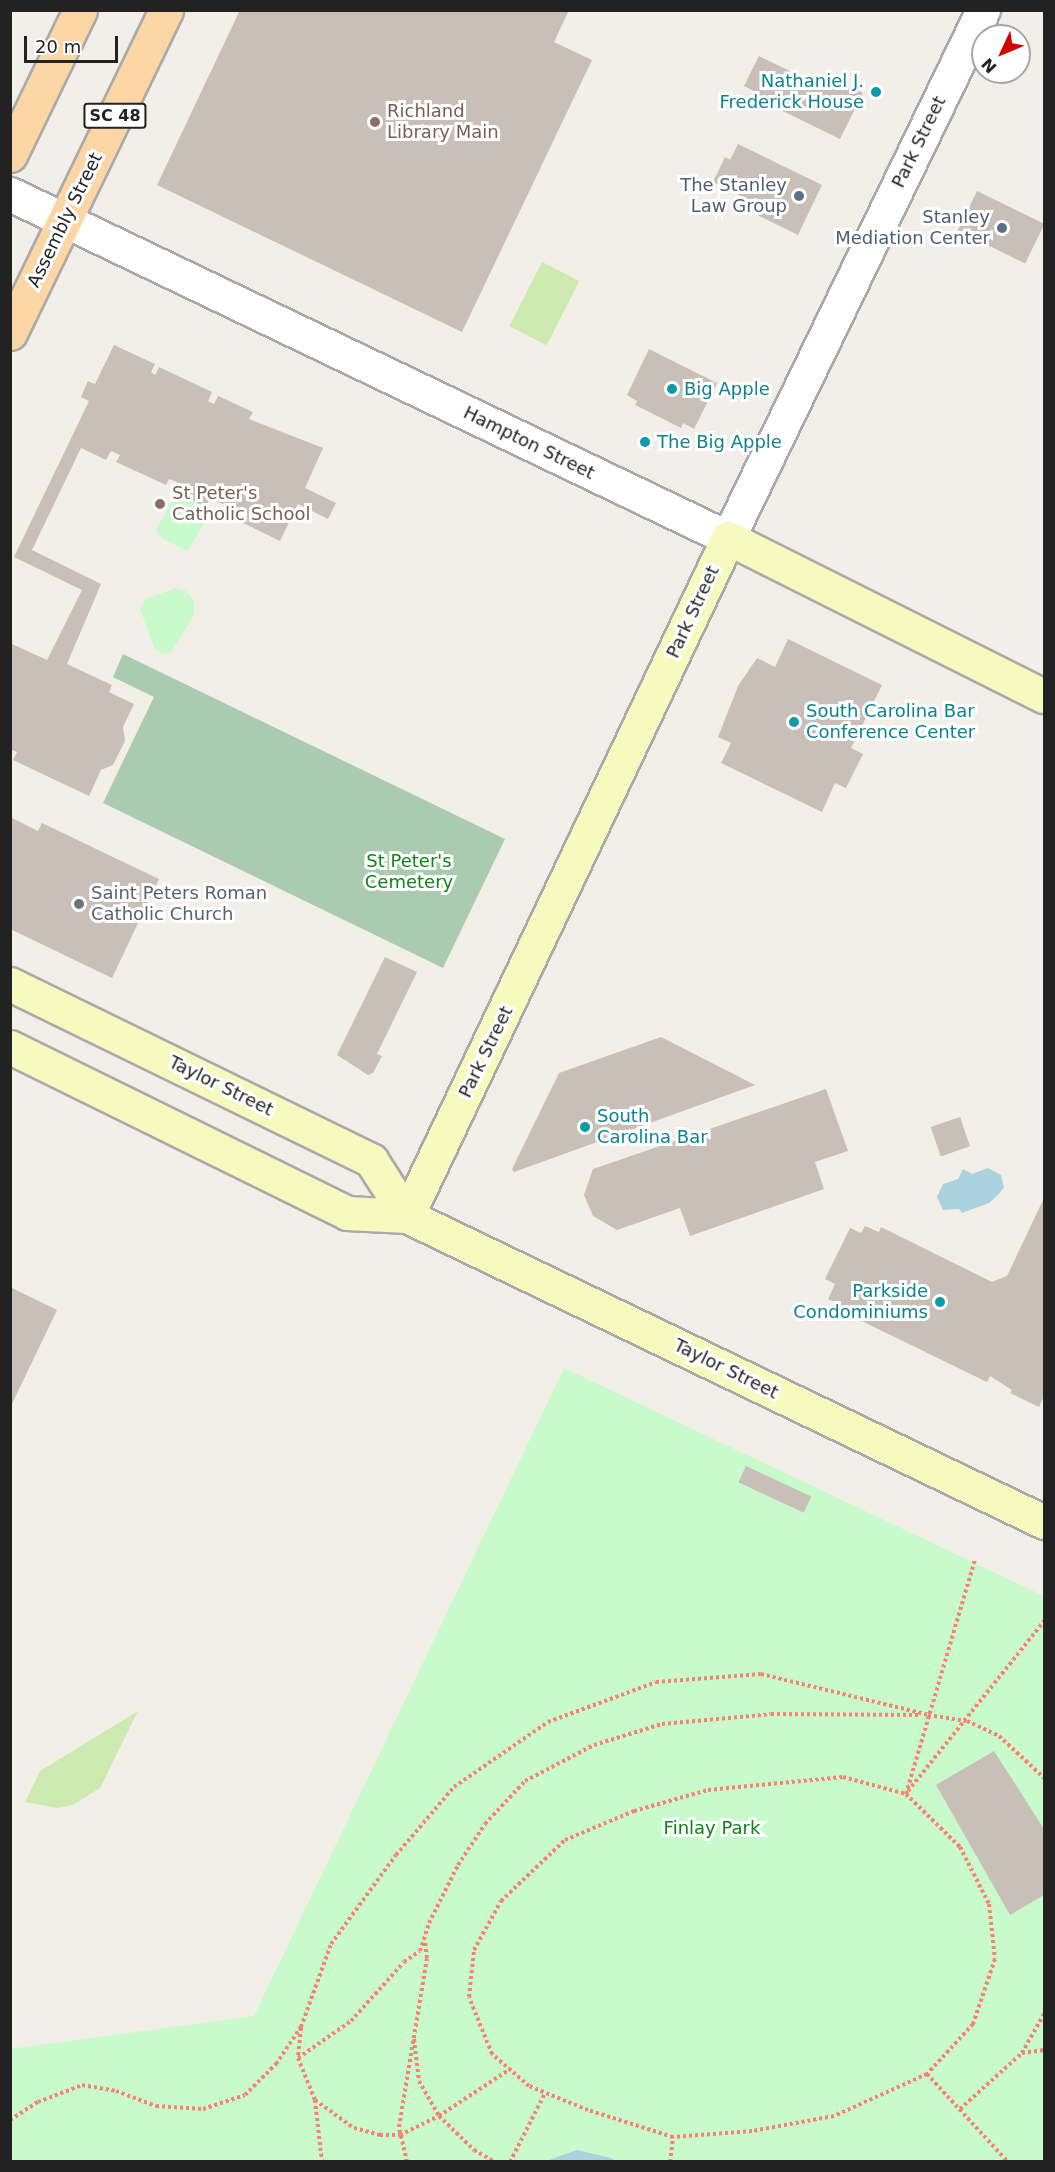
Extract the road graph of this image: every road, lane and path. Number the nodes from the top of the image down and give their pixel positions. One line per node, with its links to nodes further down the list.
1 (80, 10): 4 (main road)
2 (166, 10): 6 (main road, Assembly Street / SC 48)
3 (983, 10): 8 (street, Park Street)
4 (10, 155)
5 (10, 194): 6 (street, Hampton Street)
6 (65, 220): 7 (main road, Assembly Street / SC 48); 8 (street, Hampton Street)
7 (10, 333)
8 (728, 538): 9 (main road, Hampton Street); 12 (main road, Park Street)
9 (1044, 696)
10 (10, 984): 12 (main road, Taylor Street)
11 (10, 1047): 12 (main road, Taylor Street)
12 (407, 1216): 13 (main road, Taylor Street)
13 (1042, 1513)
14 (975, 1559): 16 (path)
15 (1044, 1621): 17 (path)
16 (929, 1715): 17 (path); 19 (path); 20 (path); 22 (path)
17 (967, 1721): 18 (path); 19 (path)
18 (1044, 1778)
19 (906, 1794): 27 (path); 28 (path)
20 (425, 1937): 23 (path); 26 (path)
21 (1044, 2014): 25 (path)
22 (301, 2027): 26 (path); 33 (path)
23 (414, 2033): 32 (path); 34 (path)
24 (1044, 2050): 25 (path)
25 (1022, 2053): 31 (path)
26 (298, 2058): 30 (path)
27 (510, 2069): 29 (path); 32 (path)
28 (927, 2074): 31 (path); 35 (path)
29 (545, 2092): 35 (path); 39 (path)
30 (315, 2100): 34 (path); 36 (path)
31 (960, 2109): 41 (path)
32 (439, 2116): 34 (path); 38 (path)
33 (10, 2120)
34 (400, 2135): 37 (path)
35 (673, 2137): 40 (path)
36 (322, 2162)
37 (407, 2162)
38 (495, 2162)
39 (510, 2162)
40 (670, 2162)
41 (1008, 2162)

